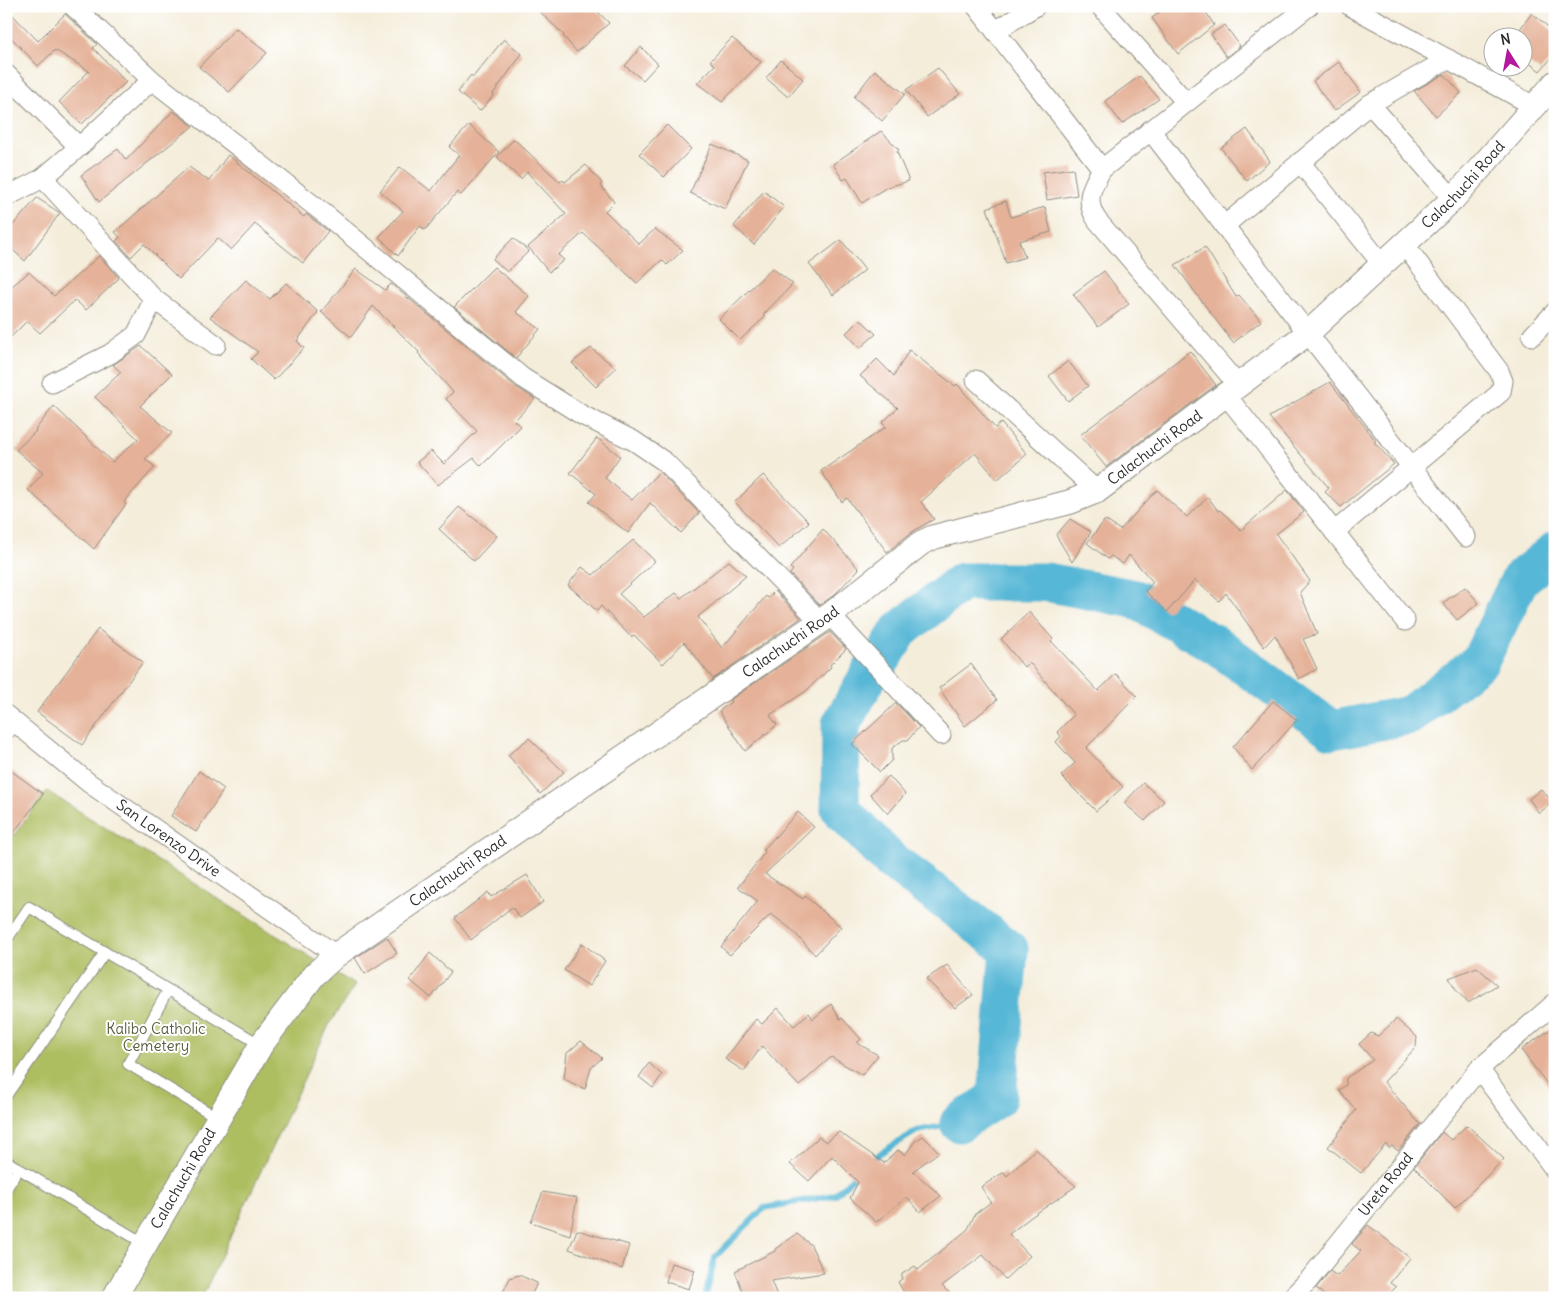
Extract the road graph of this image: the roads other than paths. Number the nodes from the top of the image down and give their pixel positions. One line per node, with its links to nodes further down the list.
1 (73, 6): 10 (street)
2 (976, 6): 7 (street)
3 (1036, 6): 7 (street)
4 (1100, 6): 12 (street)
5 (1309, 6): 12 (street)
6 (1350, 6): 8 (street)
7 (995, 31): 18 (street)
8 (1448, 59): 13 (street); 14 (street)
9 (6, 74): 16 (street)
10 (152, 80): 16 (street); 37 (street)
11 (1555, 83): 14 (street, Calachuchi Road)
12 (1186, 102): 15 (street)
13 (1370, 104): 17 (street); 21 (street)
14 (1536, 106): 21 (street, Calachuchi Road)
15 (1150, 130): 18 (street); 22 (street)
16 (79, 147): 19 (street)
17 (1300, 162): 22 (street); 24 (street)
18 (1102, 169): 32 (street)
19 (43, 178): 20 (street); 25 (street)
20 (6, 197)
21 (1453, 199): 23 (street, Calachuchi Road)
22 (1224, 226): 27 (street)
23 (1404, 244): 24 (street, Calachuchi Road); 33 (street)
24 (1382, 264): 27 (street, Calachuchi Road)
25 (154, 299): 29 (street); 31 (street)
26 (1555, 312): 28 (street)
27 (1308, 333): 32 (street, Calachuchi Road); 33 (street)
28 (1532, 336)
29 (216, 345)
30 (976, 380): 34 (street)
31 (52, 383)
32 (1232, 390): 34 (street, Calachuchi Road); 35 (street)
33 (1412, 467): 35 (street); 36 (street)
34 (1097, 491): 37 (street, Calachuchi Road)
35 (1334, 532): 38 (street)
36 (1466, 537)
37 (825, 618): 40 (street); 43 (street, Calachuchi Road)
38 (1405, 621)
39 (10, 725): 43 (street, San Lorenzo Drive)
40 (941, 735)
41 (6, 942): 42 (lane)
42 (105, 952): 44 (lane); 48 (lane)
43 (336, 955): 46 (street, Calachuchi Road)
44 (168, 990): 46 (lane); 49 (lane)
45 (1555, 1003): 47 (street, Ureta Road)
46 (261, 1045): 49 (street, Calachuchi Road)
47 (1478, 1069): 52 (street); 56 (street, Ureta Road)
48 (6, 1096)
49 (218, 1118): 54 (street, Calachuchi Road)
50 (6, 1161): 51 (lane)
51 (18, 1168): 53 (lane); 54 (lane)
52 (1555, 1170)
53 (6, 1189)
54 (145, 1244): 55 (street, Calachuchi Road)
55 (114, 1298)
56 (1291, 1298)

